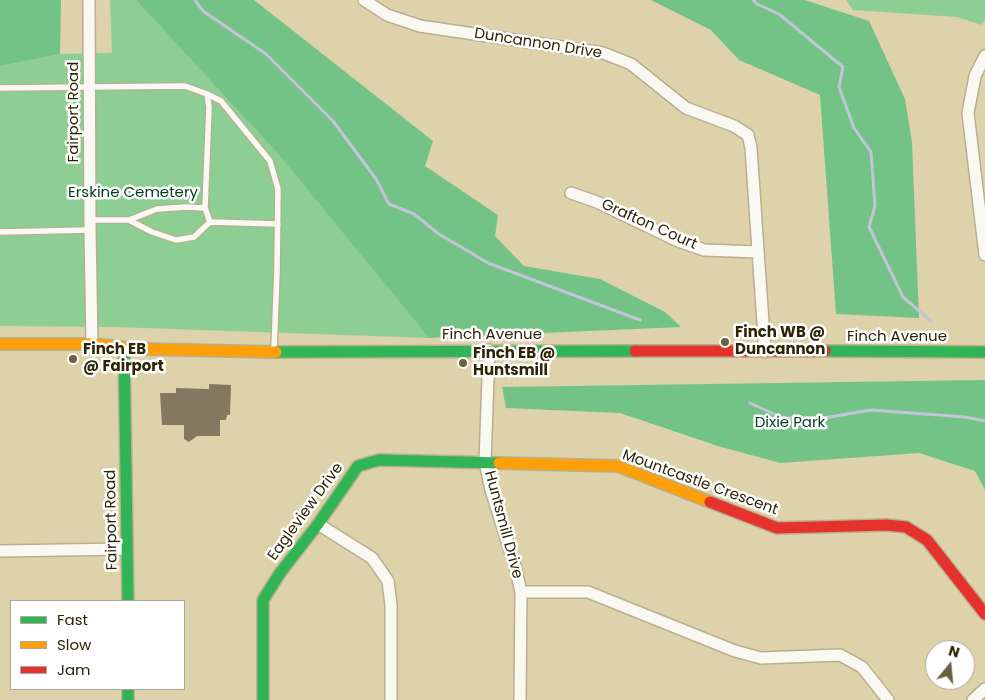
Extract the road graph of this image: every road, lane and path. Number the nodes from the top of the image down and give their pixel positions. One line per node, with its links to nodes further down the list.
1 (89, 0): 5 (street, Fairport Road)
2 (364, 0): 14 (street, Duncannon Drive)
3 (985, 56): 15 (street)
4 (0, 88): 5 (lane)
5 (89, 88): 6 (lane); 12 (street, Fairport Road)
6 (207, 94): 8 (lane); 11 (lane)
7 (571, 193): 14 (street, Grafton Court)
8 (205, 208): 9 (lane); 10 (lane)
9 (129, 220): 10 (lane); 12 (lane)
10 (210, 222): 11 (lane)
11 (278, 224): 20 (lane)
12 (90, 225): 13 (lane); 17 (street, Fairport Road)
13 (0, 232)
14 (758, 252): 21 (street, Duncannon Drive)
15 (985, 255)
16 (0, 344): 17 (street, Finch Avenue)
17 (92, 344): 18 (street, Finch Avenue)
18 (124, 348): 20 (street, Finch Avenue); 25 (street, Fairport Road)
19 (489, 350): 20 (street, Finch Avenue); 21 (street, Finch Avenue); 23 (street, Huntsmill Drive)
20 (274, 352)
21 (765, 352): 22 (street, Finch Avenue)
22 (985, 352)
23 (486, 462): 24 (street, Eagleview Drive); 27 (street, Huntsmill Drive); 29 (street, Mountcastle Crescent)
24 (318, 524): 31 (street, Eagleview Drive); 32 (street)
25 (126, 549): 26 (street); 28 (street, Fairport Road)
26 (0, 550)
27 (521, 592): 33 (street, Huntsmill Drive); 34 (street)
28 (128, 600)
29 (985, 614)
30 (985, 689): 35 (street)
31 (263, 700)
32 (391, 700)
33 (520, 700)
34 (888, 700)
35 (973, 700)

